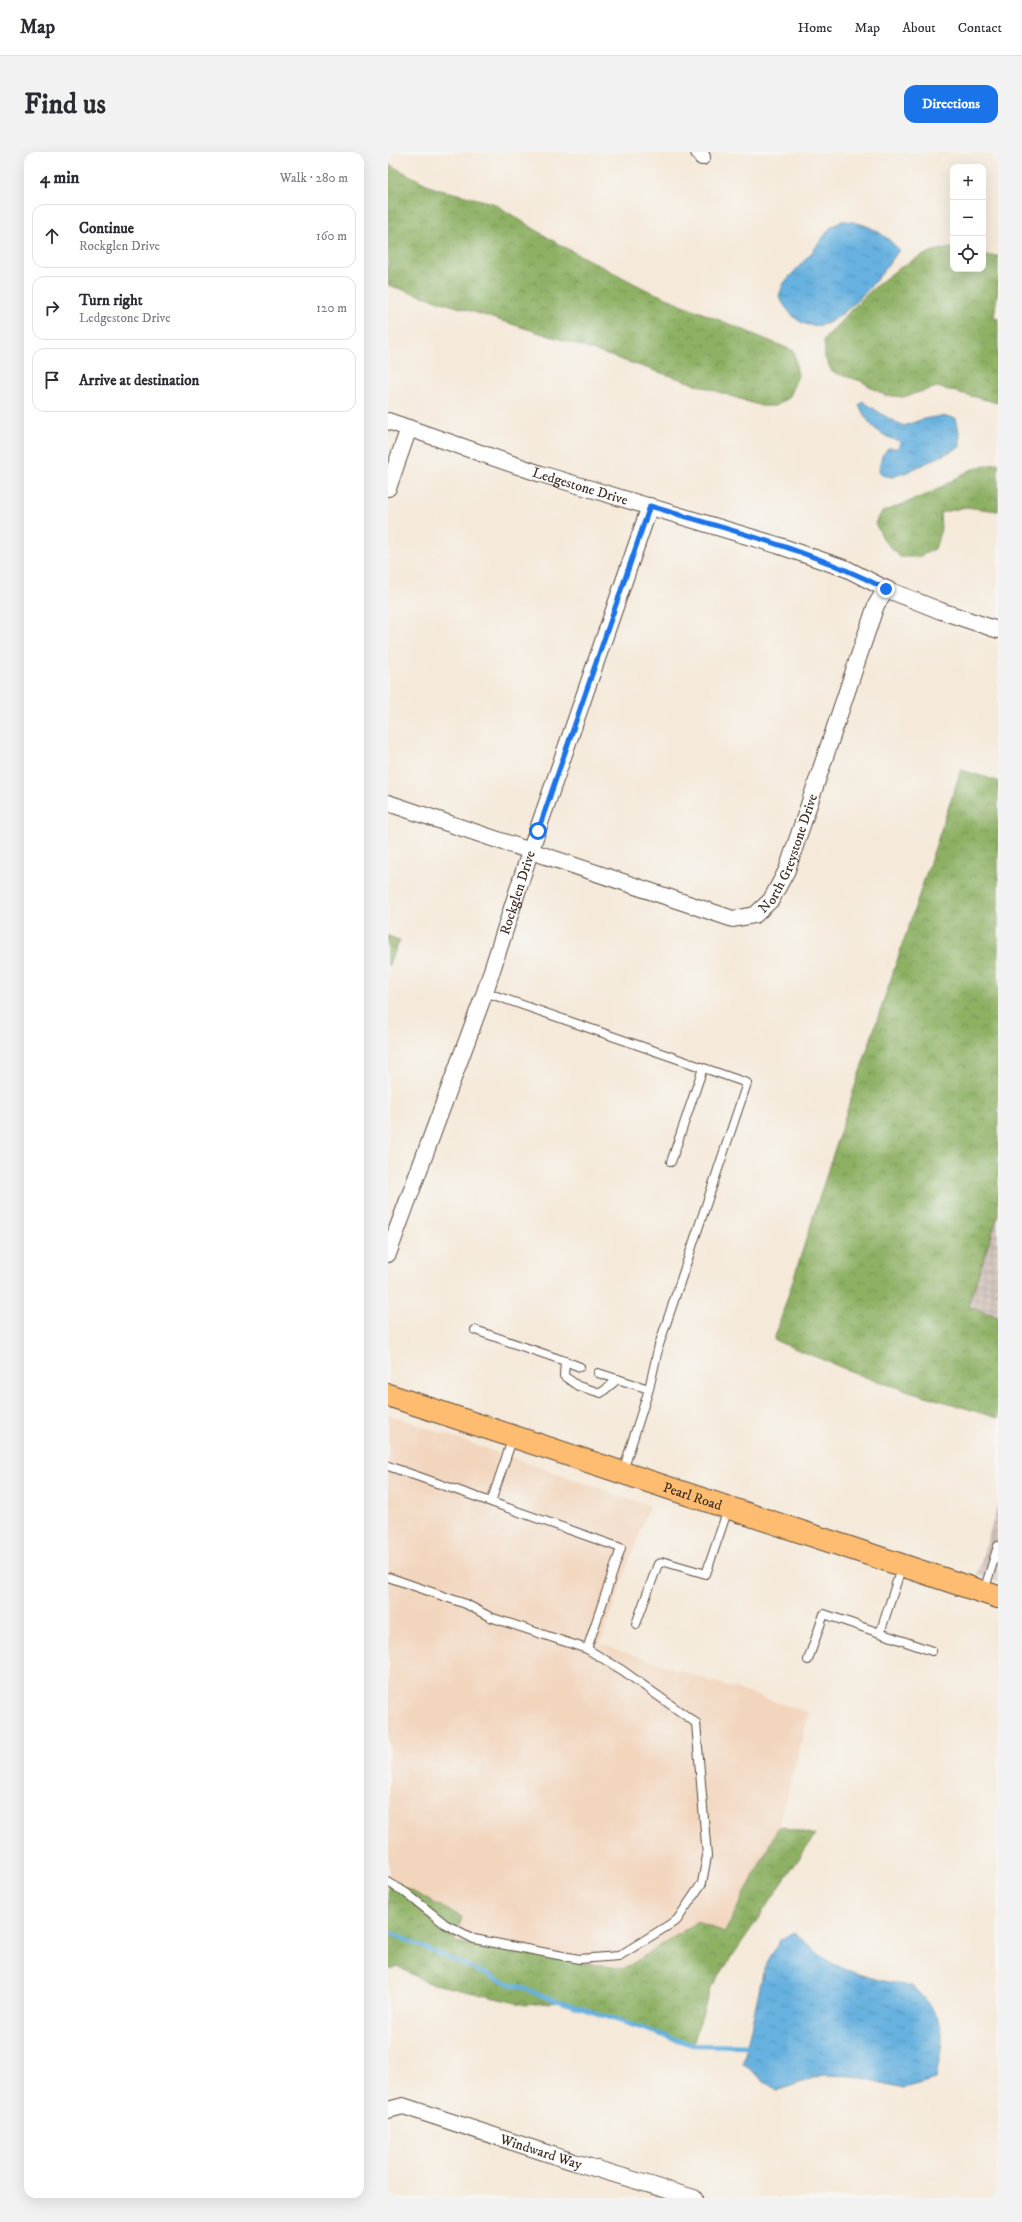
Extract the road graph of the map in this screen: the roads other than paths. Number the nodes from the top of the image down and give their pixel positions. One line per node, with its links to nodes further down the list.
1 (388, 421): 2 (street, Ledgestone Drive)
2 (409, 428): 3 (street); 4 (street, Ledgestone Drive)
3 (388, 488)
4 (650, 506): 5 (street, Ledgestone Drive); 8 (street, Rockglen Drive)
5 (886, 589): 6 (street, Ledgestone Drive); 8 (street, North Greystone Drive)
6 (998, 630)
7 (388, 803): 8 (street, North Greystone Drive)
8 (530, 852): 9 (street, Rockglen Drive)
9 (485, 992): 10 (lane); 12 (street, Rockglen Drive)
10 (703, 1068): 11 (lane); 18 (lane)
11 (672, 1162)
12 (388, 1254)
13 (475, 1330): 14 (lane)
14 (565, 1361): 15 (lane); 17 (lane)
15 (580, 1367)
16 (598, 1373): 17 (lane)
17 (618, 1379): 18 (lane)
18 (649, 1389): 22 (lane)
19 (388, 1395): 20 (main road, Pearl Road)
20 (513, 1436): 22 (main road, Pearl Road); 23 (lane)
21 (388, 1466): 23 (lane)
22 (622, 1473): 24 (main road, Pearl Road)
23 (491, 1502): 31 (lane)
24 (728, 1508): 26 (main road, Pearl Road); 29 (lane)
25 (998, 1546): 28 (lane)
26 (902, 1565): 28 (main road, Pearl Road); 30 (lane)
27 (388, 1577): 31 (lane)
28 (991, 1595)
29 (636, 1624)
30 (880, 1633): 32 (lane); 33 (lane)
31 (587, 1649): 34 (lane)
32 (932, 1651)
33 (808, 1660)
34 (388, 1882)
35 (388, 2110): 36 (street, Windward Way)
36 (694, 2198)

